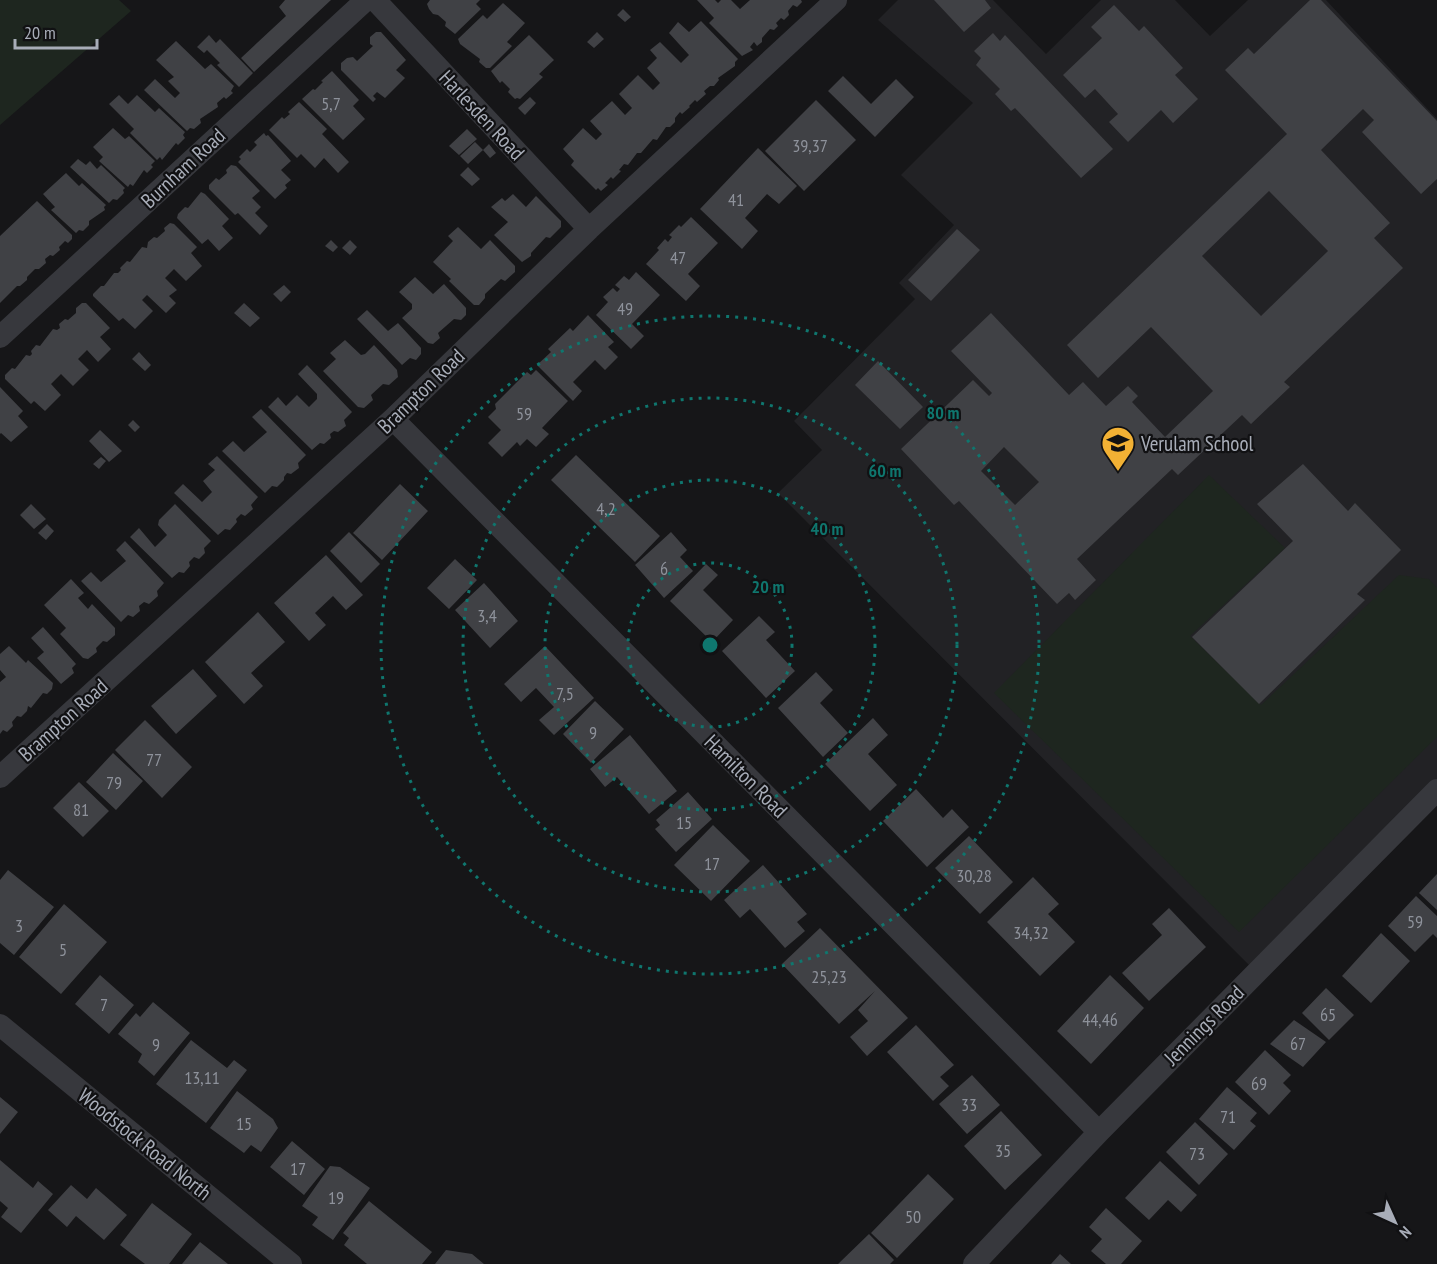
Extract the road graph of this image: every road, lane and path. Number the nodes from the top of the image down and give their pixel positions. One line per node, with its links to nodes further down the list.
1 (366, 0): 5 (street, Burnham Road)
2 (375, 0): 4 (street, Harlesden Road)
3 (836, 0): 4 (street, Brampton Road)
4 (589, 229): 6 (street, Brampton Road)
5 (0, 337)
6 (393, 419): 7 (street, Brampton Road); 10 (street, Hamilton Road)
7 (0, 777)
8 (1437, 790): 10 (street, Jennings Road)
9 (0, 1025): 11 (street, Woodstock Road North)
10 (1099, 1132): 12 (street, Jennings Road)
11 (291, 1264)
12 (974, 1264)

